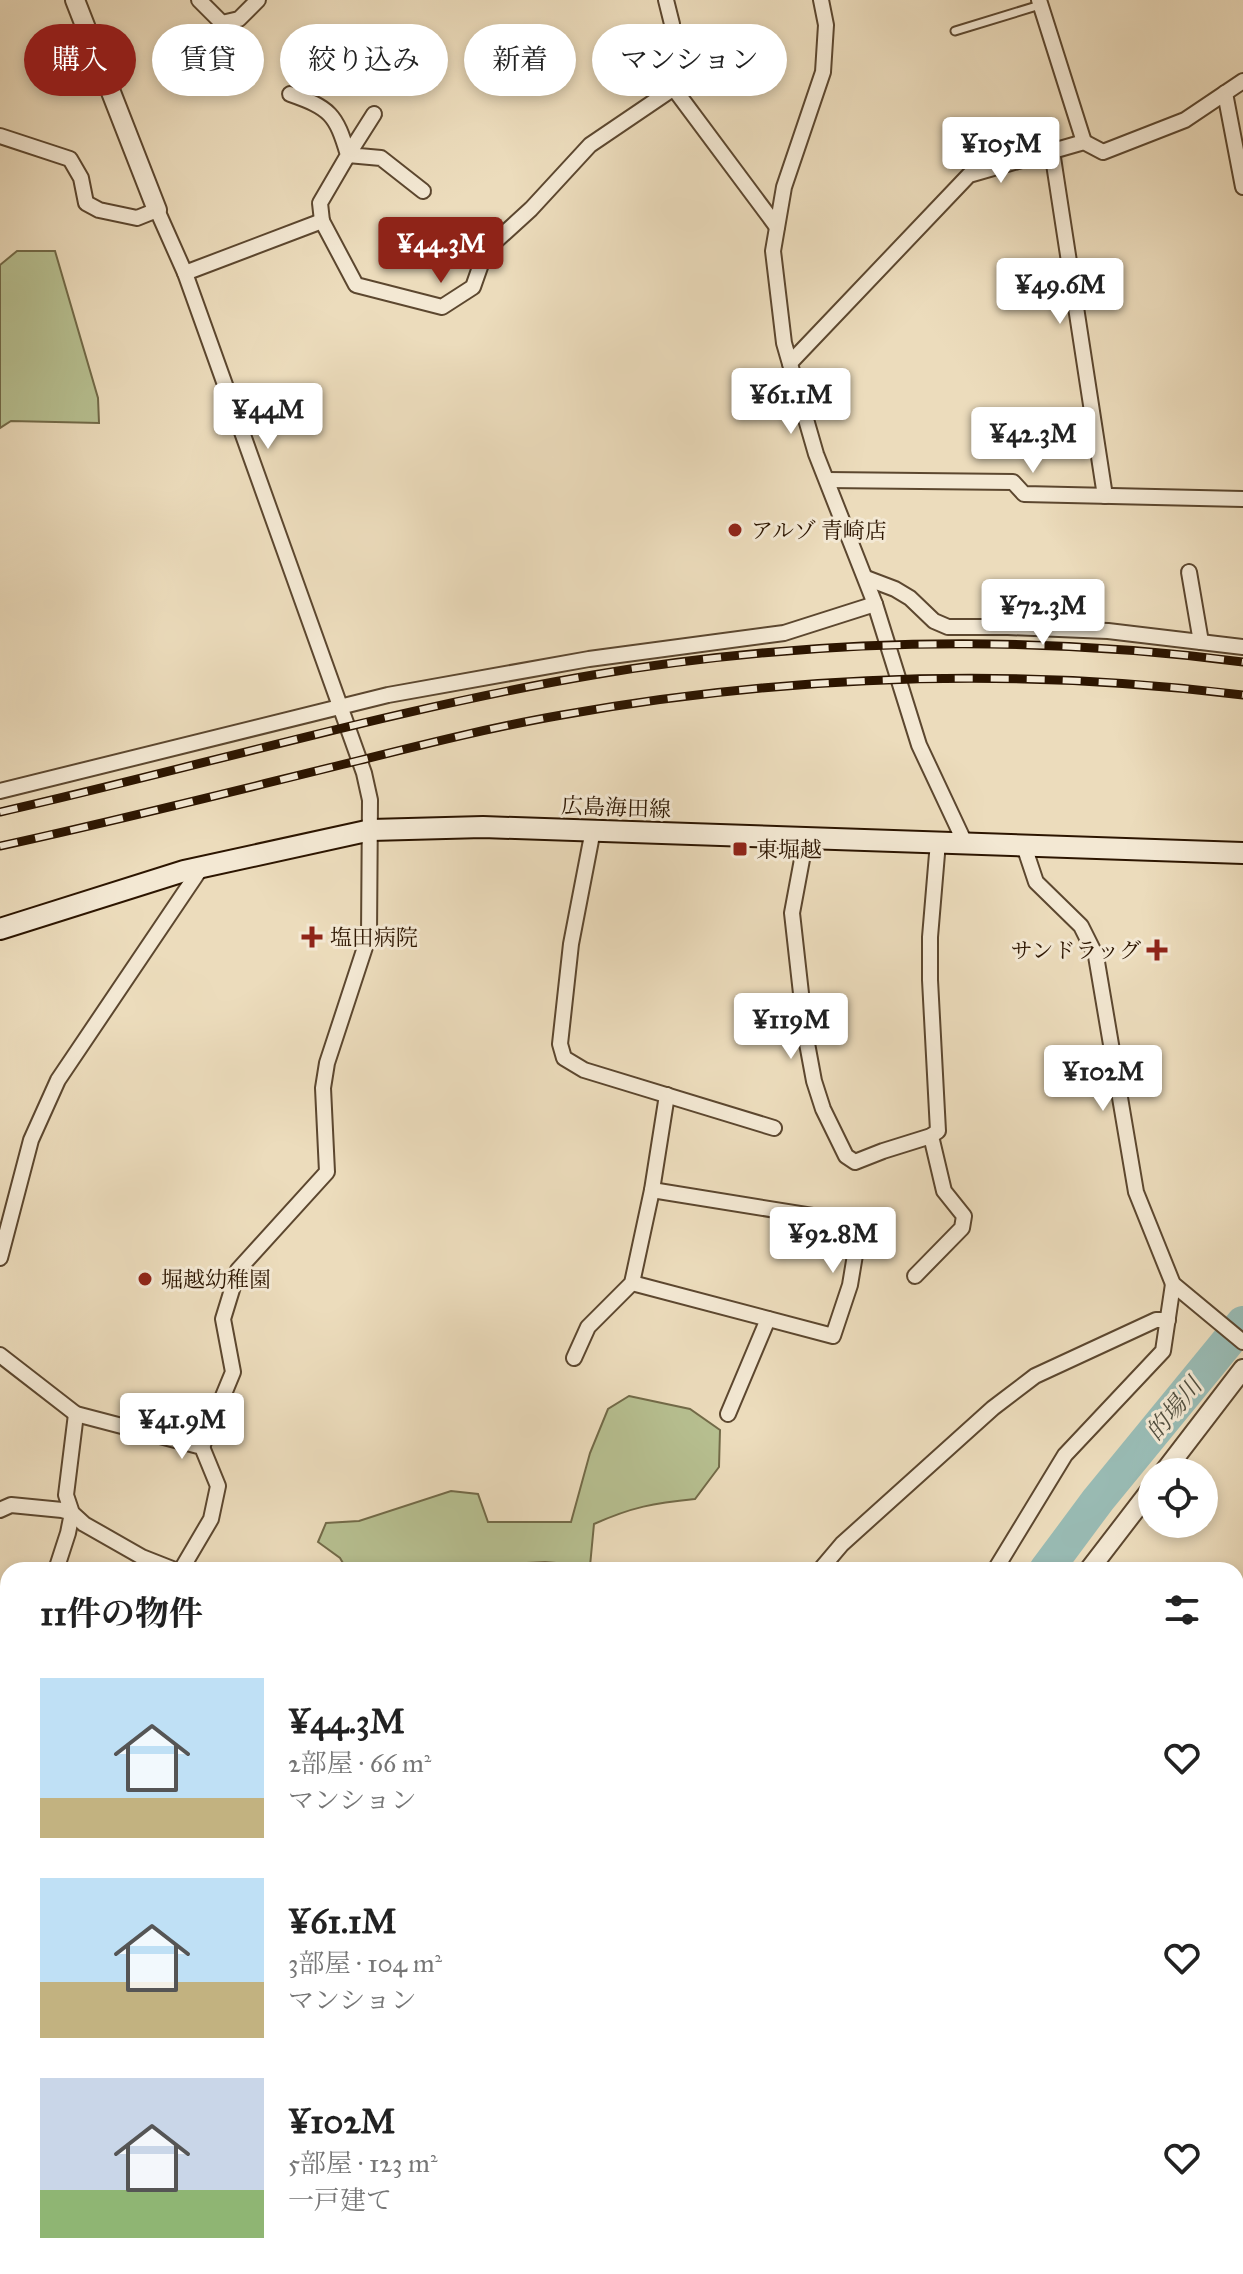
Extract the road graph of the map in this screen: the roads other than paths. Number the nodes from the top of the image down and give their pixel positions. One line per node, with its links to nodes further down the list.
1 (75, 0): 21 (street)
2 (199, 0): 3 (street)
3 (258, 0)
4 (666, 0): 7 (street)
5 (821, 0): 23 (street)
6 (1039, 2): 8 (lane); 16 (street)
7 (672, 24)
8 (955, 31)
9 (1243, 81): 10 (street)
10 (1225, 93): 16 (street); 19 (street)
11 (296, 96): 18 (street)
12 (662, 96): 22 (street)
13 (680, 96): 23 (street)
14 (374, 114): 18 (street)
15 (0, 136): 21 (street)
16 (1084, 142): 17 (street)
17 (1052, 151): 25 (street); 27 (street)
18 (348, 155): 20 (street); 22 (street)
19 (1243, 187)
20 (423, 191)
21 (157, 210): 24 (street)
22 (322, 221): 24 (street)
23 (777, 227): 25 (street)
24 (185, 273): 34 (street)
25 (790, 363): 26 (street)
26 (827, 480): 27 (street); 30 (street)
27 (1105, 496): 28 (street)
28 (1243, 499)
29 (1189, 572): 32 (street)
30 (866, 578): 31 (street); 32 (street)
31 (875, 604): 34 (street); 40 (street)
32 (1201, 642): 33 (street)
33 (1243, 647)
34 (339, 707): 35 (street); 36 (street)
35 (0, 791)
36 (371, 830): 37 (main road, 広島海田線); 43 (main road, 広島海田線); 61 (street)
37 (593, 830): 38 (main road, 広島海田線); 45 (street)
38 (806, 838): 39 (main road, 広島海田線); 47 (street)
39 (938, 842): 40 (main road, 広島海田線); 47 (street)
40 (965, 843): 41 (main road, 広島海田線)
41 (1024, 846): 42 (main road, 広島海田線); 52 (street)
42 (1243, 853)
43 (201, 868): 44 (main road, 広島海田線); 49 (street)
44 (0, 929)
45 (667, 1095): 46 (street); 48 (street)
46 (774, 1128)
47 (931, 1136): 50 (street)
48 (652, 1190): 51 (street); 53 (street)
49 (0, 1258)
50 (915, 1276)
51 (632, 1283): 53 (street); 57 (street)
52 (1173, 1284): 54 (street); 55 (street)
53 (768, 1319): 60 (street)
54 (1168, 1320): 69 (street); 70 (street)
55 (1243, 1342)
56 (0, 1355): 59 (street)
57 (574, 1358)
58 (1243, 1369): 62 (street)
59 (76, 1414): 61 (street); 65 (street)
60 (728, 1414)
61 (202, 1447): 68 (street)
62 (1175, 1458)
63 (1138, 1506): 71 (street)
64 (0, 1510): 65 (street)
65 (72, 1513): 66 (street); 67 (street)
66 (59, 1562)
67 (146, 1562)
68 (183, 1562)
69 (827, 1562)
70 (1000, 1562)
71 (1095, 1562)

